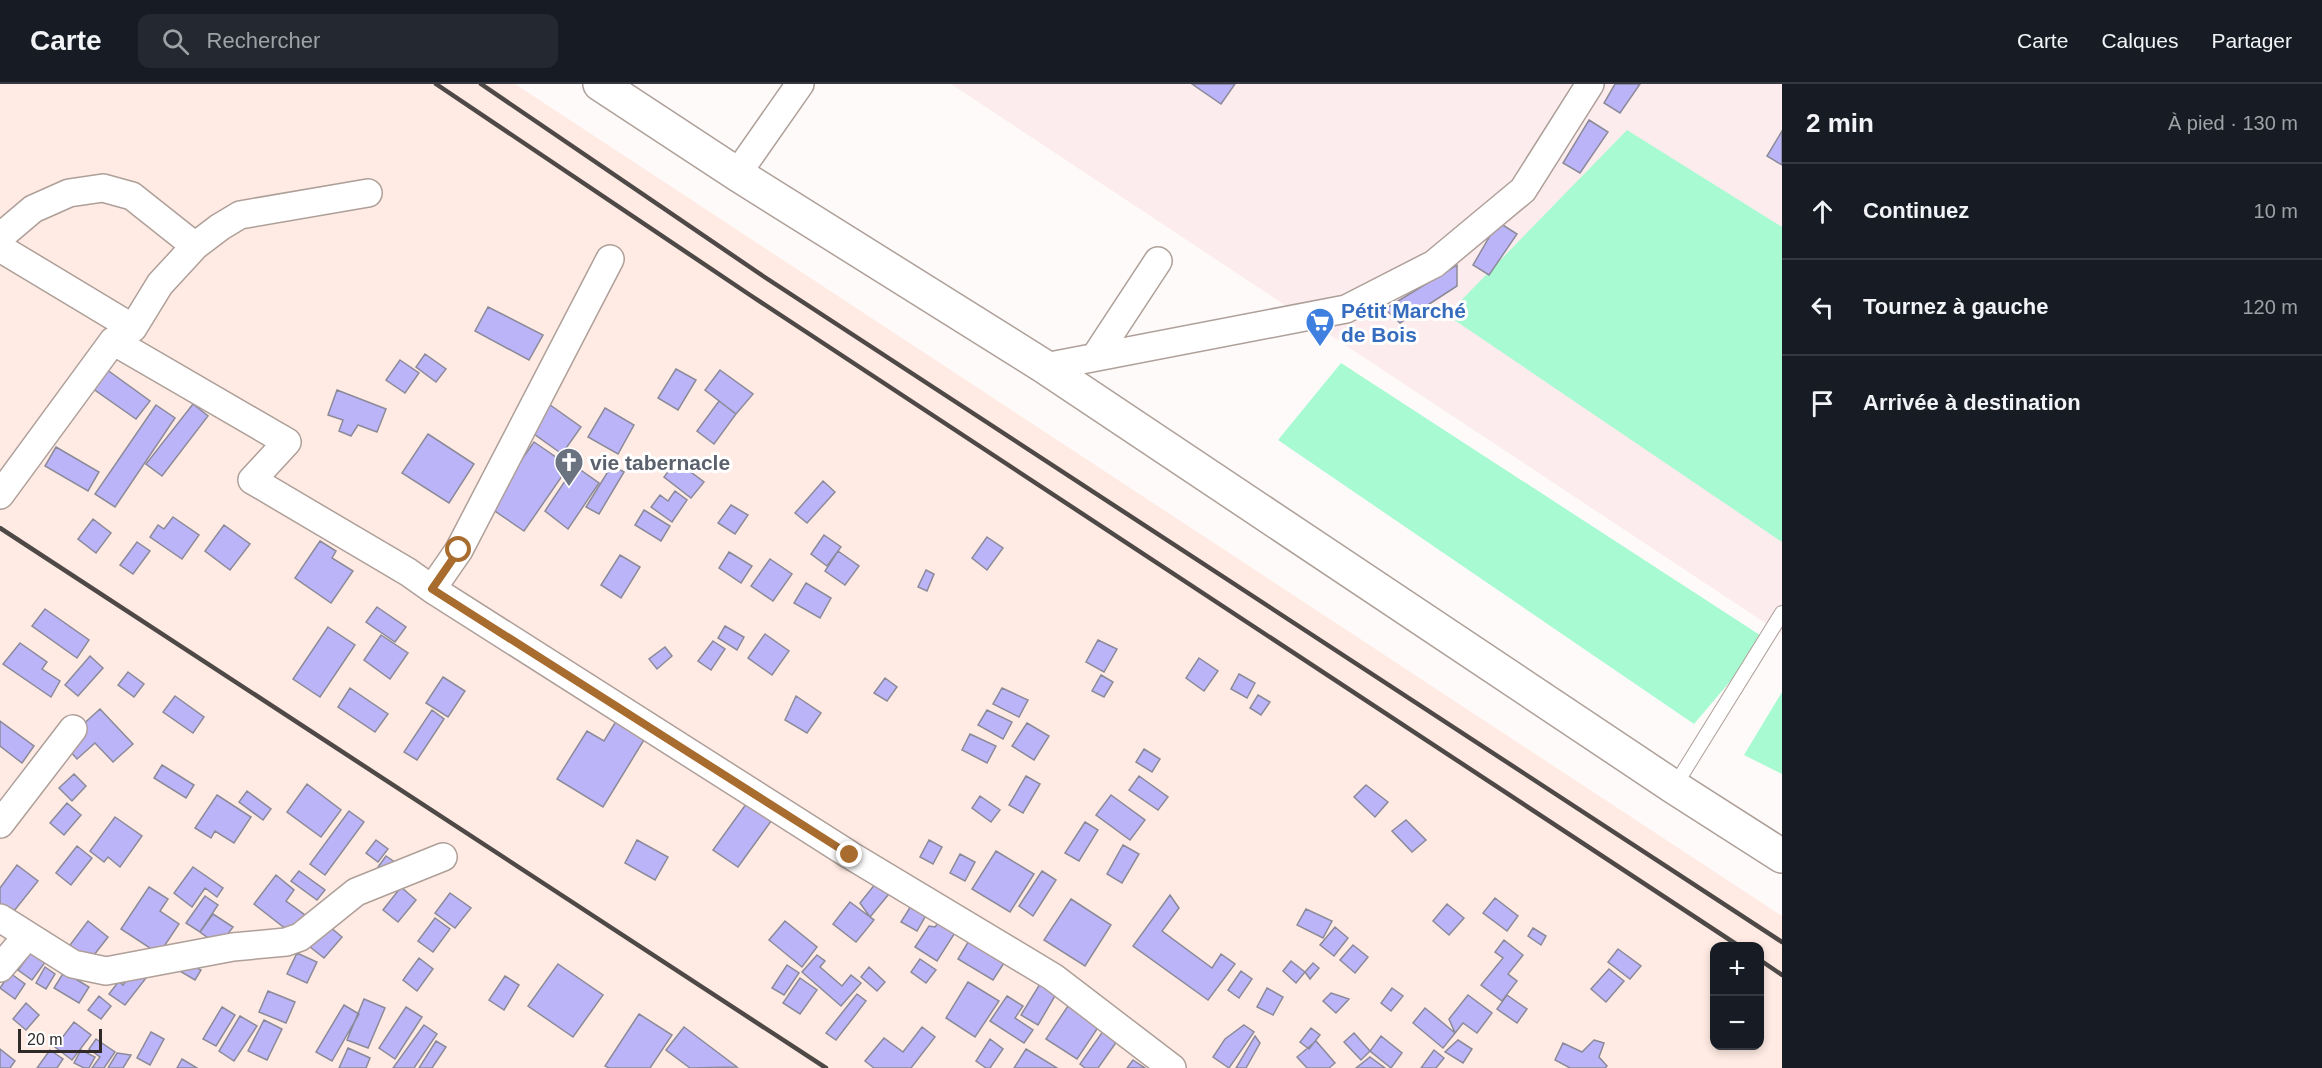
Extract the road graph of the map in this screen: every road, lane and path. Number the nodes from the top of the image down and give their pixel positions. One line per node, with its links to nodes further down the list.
1 (600, 84): 4 (main road)
2 (800, 84): 4 (street)
3 (1590, 84): 12 (street)
4 (737, 174): 13 (main road)
5 (368, 193): 7 (street)
6 (0, 237): 7 (street)
7 (195, 246): 11 (street)
8 (0, 248): 11 (street)
9 (610, 259): 15 (street)
10 (1158, 261): 12 (street)
11 (123, 335): 14 (street); 15 (street)
12 (1095, 357): 13 (street)
13 (1045, 367): 18 (main road)
14 (0, 495)
15 (432, 589): 25 (street)
16 (1782, 613): 18 (lane)
17 (73, 729): 19 (street)
18 (1674, 787): 20 (main road)
19 (0, 824)
20 (1782, 856)
21 (443, 857): 23 (street)
22 (0, 918): 23 (street)
23 (27, 936): 24 (street)
24 (0, 968)
25 (1172, 1068)

